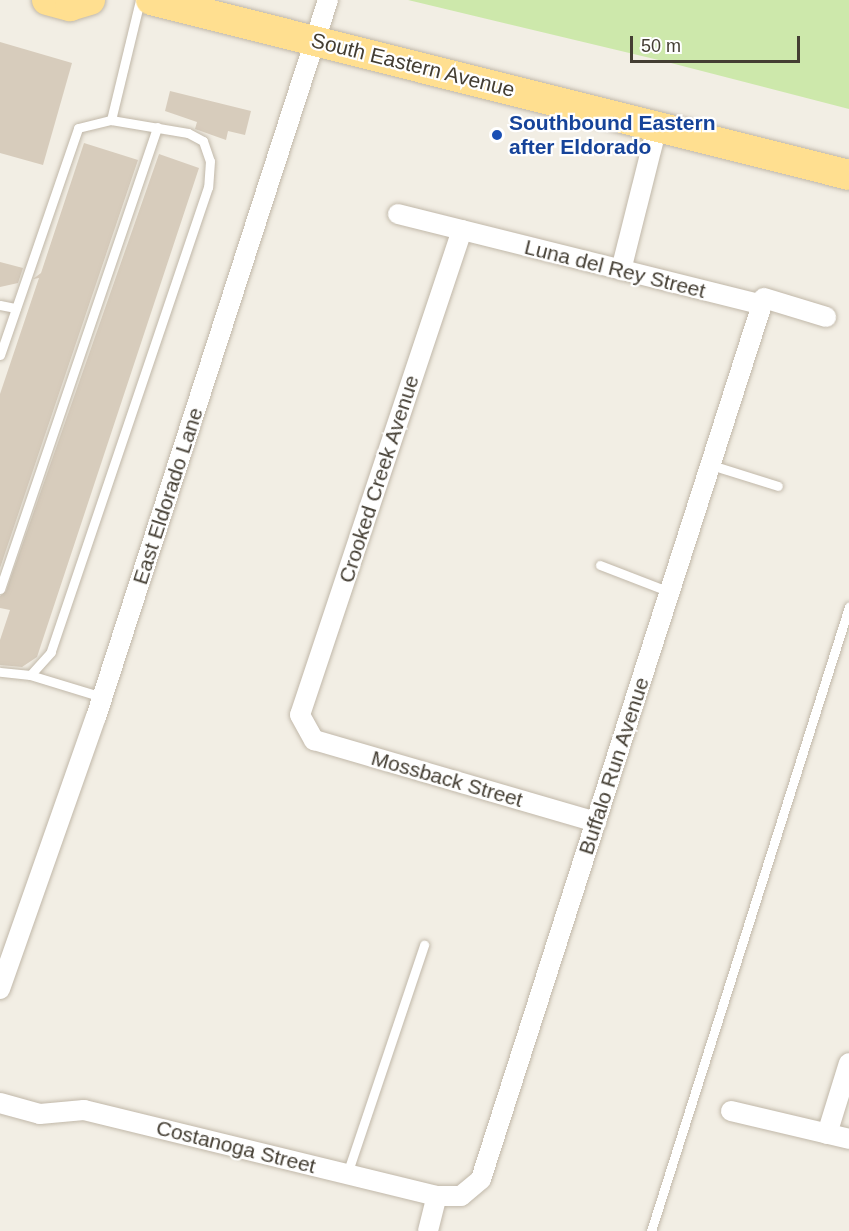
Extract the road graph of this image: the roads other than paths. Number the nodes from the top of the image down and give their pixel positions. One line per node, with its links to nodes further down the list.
1 (47, 0): 2 (main road)
2 (90, 0)
3 (140, 0): 7 (lane)
4 (151, 0): 6 (main road, South Eastern Avenue)
5 (328, 0): 6 (street, East Eldorado Lane)
6 (318, 42): 9 (main road, South Eastern Avenue); 27 (street, East Eldorado Lane)
7 (111, 120): 8 (lane); 16 (lane)
8 (157, 127): 22 (lane); 26 (lane)
9 (657, 127): 10 (main road, South Eastern Avenue); 13 (street)
10 (849, 175)
11 (398, 214): 12 (street, Luna del Rey Street)
12 (462, 230): 13 (street, Luna del Rey Street); 28 (street, Crooked Creek Avenue)
13 (621, 270): 15 (street, Luna del Rey Street)
14 (0, 305): 16 (lane)
15 (762, 305): 17 (street, Luna del Rey Street); 19 (street, Buffalo Run Avenue)
16 (16, 308): 18 (lane)
17 (826, 317)
18 (0, 355)
19 (711, 465): 20 (lane); 23 (street, Buffalo Run Avenue)
20 (778, 486)
21 (600, 566): 23 (lane)
22 (0, 589)
23 (670, 592): 29 (street, Buffalo Run Avenue)
24 (849, 607): 40 (lane)
25 (0, 672): 26 (lane)
26 (30, 675): 27 (lane)
27 (102, 697): 31 (street, East Eldorado Lane)
28 (304, 728): 29 (street, Mossback Street)
29 (596, 822): 38 (street, Buffalo Run Avenue)
30 (424, 945): 37 (lane)
31 (0, 989)
32 (849, 1064): 35 (street)
33 (0, 1102): 37 (street, Costanoga Street)
34 (731, 1111): 35 (street)
35 (827, 1134): 36 (street)
36 (849, 1139)
37 (347, 1174): 38 (street, Costanoga Street)
38 (437, 1196): 39 (street)
39 (428, 1231)
40 (651, 1231)

